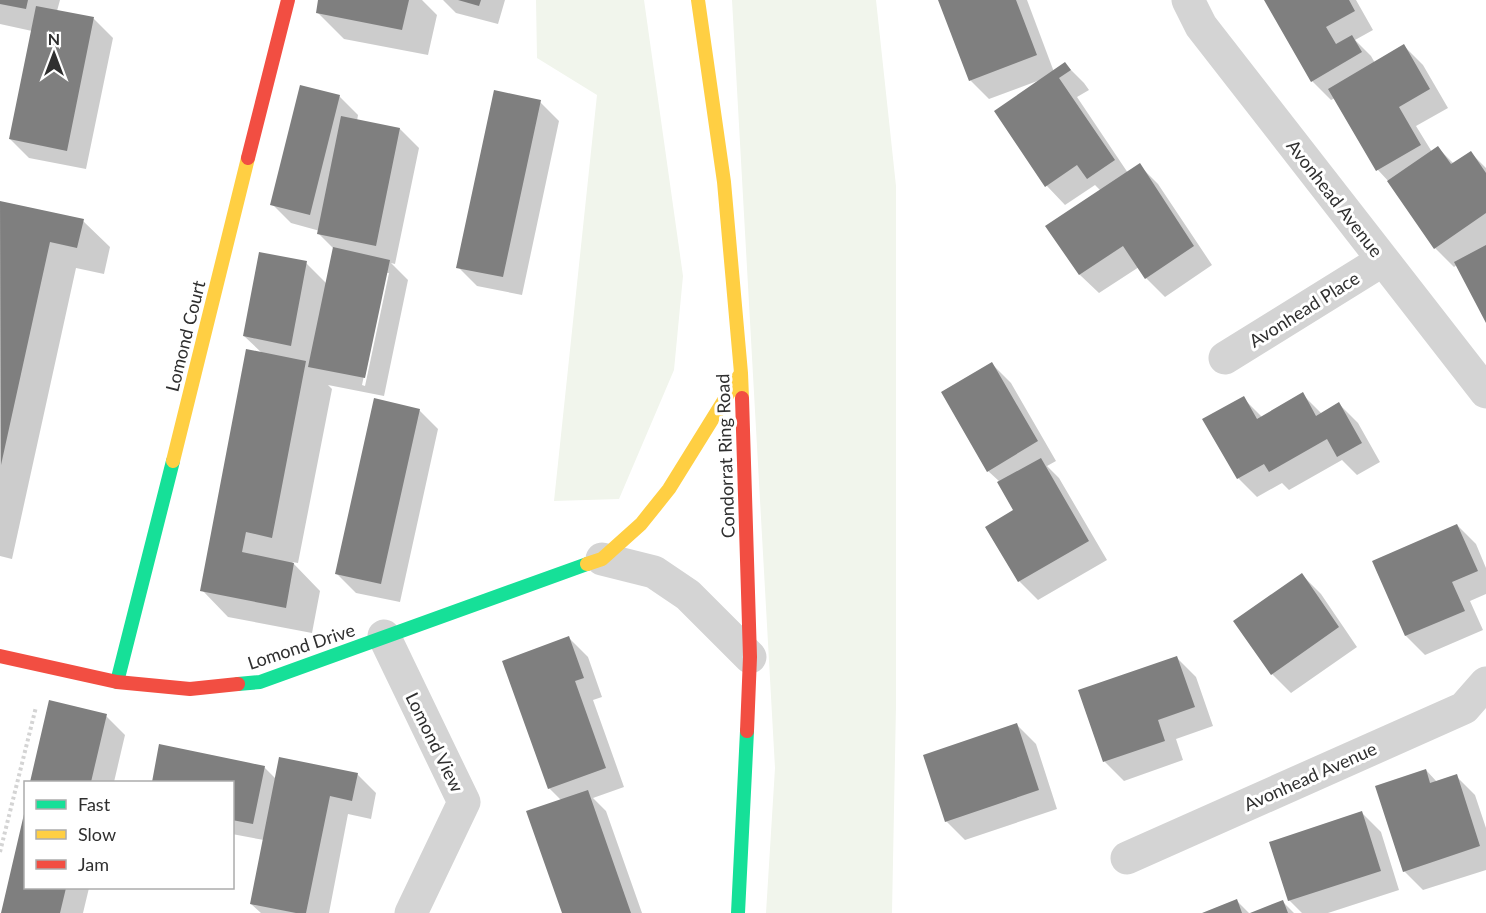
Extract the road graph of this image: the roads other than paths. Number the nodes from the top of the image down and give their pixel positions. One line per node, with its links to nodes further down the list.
1 (288, 0): 12 (street, Lomond Court)
2 (698, 0): 6 (street, Condorrat Ring Road)
3 (1188, 0): 4 (street, Avonhead Avenue)
4 (1383, 260): 5 (street, Avonhead Place); 7 (street, Avonhead Avenue)
5 (1225, 358)
6 (741, 373): 8 (street); 11 (street, Condorrat Ring Road)
7 (1486, 392)
8 (602, 559): 9 (street, Lomond Drive); 11 (street)
9 (384, 636): 12 (street, Lomond Drive); 15 (street, Lomond View)
10 (0, 656): 12 (street, Lomond Drive)
11 (750, 657): 16 (street, Condorrat Ring Road)
12 (117, 682)
13 (1486, 683): 14 (street, Avonhead Avenue)
14 (1127, 858)
15 (411, 913)
16 (738, 913)

